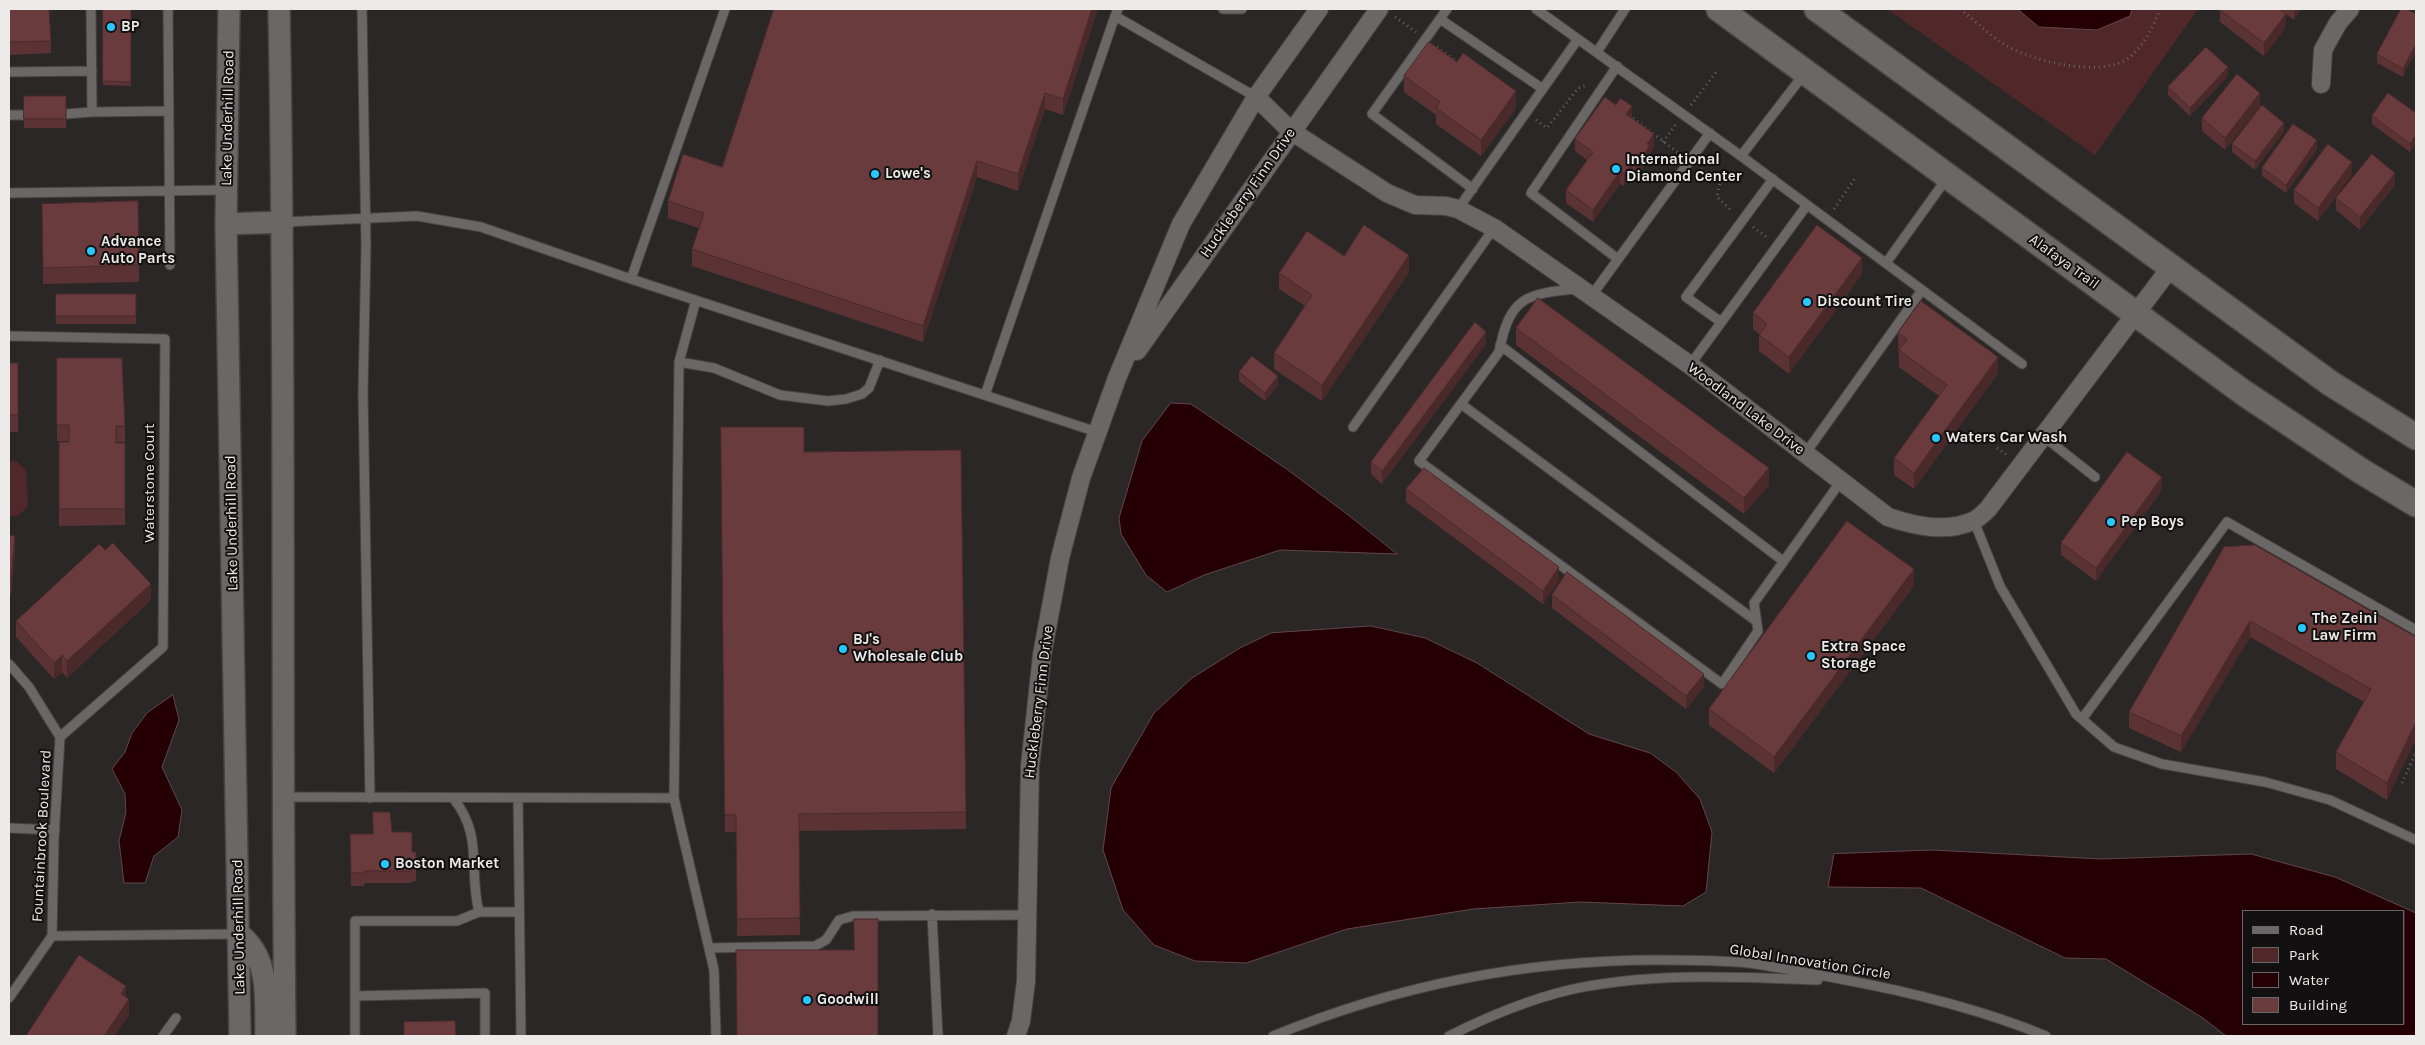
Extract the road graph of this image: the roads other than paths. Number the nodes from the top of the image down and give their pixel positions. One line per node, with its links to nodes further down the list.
1 (91, 9): 22 (lane)
2 (168, 9): 28 (lane)
3 (229, 9): 40 (street, Lake Underhill Road)
4 (279, 9): 45 (street)
5 (362, 9): 44 (lane)
6 (725, 9): 52 (lane)
7 (1223, 9): 8 (lane)
8 (1242, 9)
9 (1319, 9): 27 (street, Huckleberry Finn Drive)
10 (1447, 9): 18 (lane)
11 (1536, 9): 19 (lane)
12 (1625, 9): 20 (lane)
13 (1720, 9): 24 (main road, Alafaya Trail)
14 (1816, 9): 51 (main road)
15 (2350, 9): 25 (street)
16 (1386, 12): 33 (street, Huckleberry Finn Drive)
17 (1116, 13): 27 (lane); 65 (lane)
18 (1440, 19): 26 (lane); 38 (lane)
19 (1578, 38): 20 (lane); 26 (lane)
20 (1597, 52): 21 (lane)
21 (1617, 66): 34 (lane); 48 (lane)
22 (92, 71): 23 (lane); 29 (lane)
23 (9, 72)
24 (1805, 72): 35 (lane); 36 (main road, Alafaya Trail)
25 (2321, 84)
26 (1543, 89): 38 (lane)
27 (1256, 97): 33 (street, Woodland Lake Drive); 64 (street, Huckleberry Finn Drive)
28 (169, 111): 29 (lane); 39 (lane)
29 (92, 112): 30 (lane)
30 (66, 114)
31 (9, 115): 32 (lane)
32 (24, 115)
33 (1291, 131): 43 (street, Woodland Lake Drive); 64 (street, Huckleberry Finn Drive)
34 (1710, 133): 35 (lane); 48 (lane)
35 (1741, 156): 37 (lane)
36 (1948, 176): 49 (lane); 56 (main road, Alafaya Trail)
37 (1773, 179): 42 (lane); 57 (lane)
38 (1473, 189): 43 (lane)
39 (170, 190): 40 (lane); 41 (lane); 50 (lane)
40 (227, 190): 46 (street, Lake Underhill Road)
41 (9, 193)
42 (1807, 205): 49 (lane); 57 (lane)
43 (1458, 209): 47 (street, Woodland Lake Drive)
44 (365, 217): 45 (lane); 52 (lane); 83 (lane)
45 (284, 222): 46 (street); 82 (street)
46 (226, 224): 94 (street, Lake Underhill Road)
47 (1494, 228): 54 (street, Woodland Lake Drive); 67 (lane)
48 (1618, 259): 54 (lane)
49 (1886, 263): 53 (lane)
50 (170, 265)
51 (2171, 267): 56 (street); 70 (main road)
52 (631, 279): 55 (lane)
53 (1922, 290): 62 (lane); 71 (lane)
54 (1587, 292): 59 (lane); 63 (street, Woodland Lake Drive)
55 (696, 300): 60 (lane); 61 (lane)
56 (2134, 313): 69 (street); 74 (main road, Alafaya Trail)
57 (1721, 322): 63 (lane)
58 (9, 336): 81 (lane, Waterstone Court)
59 (1500, 345): 66 (lane); 76 (lane)
60 (880, 360): 61 (lane); 65 (lane)
61 (679, 362): 86 (lane)
62 (2022, 364)
63 (1690, 365): 71 (street, Woodland Lake Drive)
64 (1118, 378): 68 (street, Huckleberry Finn Drive)
65 (985, 395): 68 (lane)
66 (1461, 404): 77 (lane); 77 (lane)
67 (1353, 427)
68 (1097, 432): 93 (street, Huckleberry Finn Drive)
69 (2043, 436): 72 (lane); 75 (street)
70 (2416, 437)
71 (1805, 454): 73 (street, Woodland Lake Drive)
72 (2095, 477)
73 (1841, 481): 75 (street, Woodland Lake Drive); 76 (lane)
74 (2416, 504)
75 (1974, 521): 80 (lane)
76 (1784, 561): 77 (lane)
77 (1756, 622)
78 (2416, 630): 80 (lane)
79 (9, 664): 81 (lane, Fountainbrook Boulevard)
80 (2082, 719): 89 (lane)
81 (60, 737): 88 (lane, Fountainbrook Boulevard)
82 (282, 797): 83 (lane); 104 (street)
83 (370, 798): 84 (lane)
84 (453, 798): 85 (lane); 90 (lane)
85 (518, 798): 86 (lane); 91 (lane)
86 (674, 798): 96 (lane)
87 (9, 828): 88 (lane)
88 (54, 830): 95 (lane, Fountainbrook Boulevard)
89 (2415, 837)
90 (480, 912): 91 (lane); 98 (lane)
91 (520, 912): 107 (lane)
92 (932, 914): 93 (lane); 96 (lane); 109 (lane)
93 (1027, 915): 110 (street, Huckleberry Finn Drive)
94 (239, 934): 95 (lane, Fountainbrook Boulevard); 102 (street, Lake Underhill Road); 103 (street)
95 (52, 936): 99 (lane, Fountainbrook Boulevard)
96 (709, 948): 108 (lane)
97 (1850, 981): 111 (lane, Global Innovation Circle); 112 (lane); 113 (lane, Global Innovation Circle)
98 (355, 996): 105 (lane); 106 (lane)
99 (9, 998)
100 (176, 1018): 101 (lane)
101 (163, 1036)
102 (240, 1036)
103 (266, 1036)
104 (285, 1036)
105 (355, 1036)
106 (485, 1036)
107 (521, 1036)
108 (716, 1036)
109 (938, 1036)
110 (1016, 1036)
111 (1273, 1036)
112 (1449, 1036)
113 (2046, 1036)

